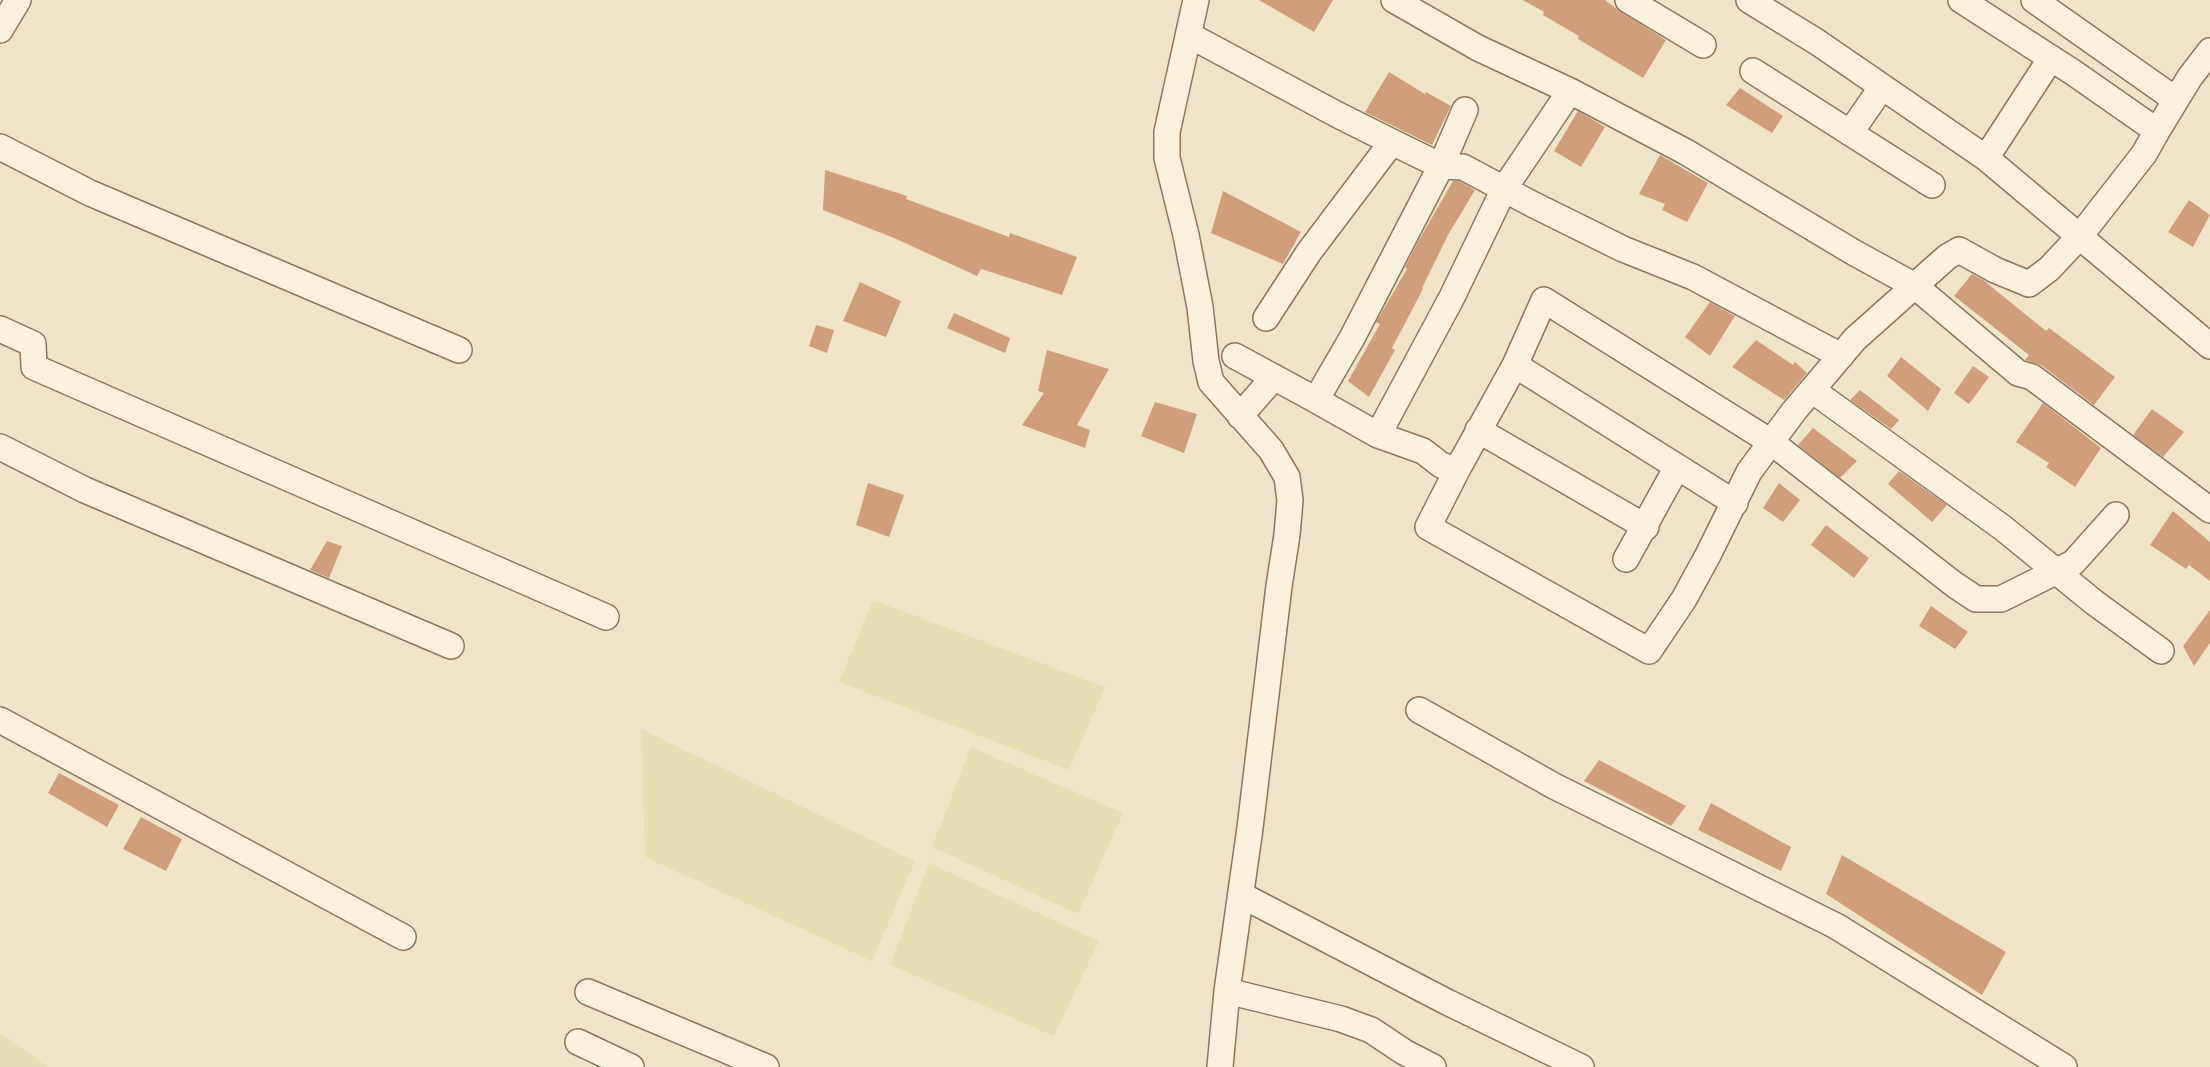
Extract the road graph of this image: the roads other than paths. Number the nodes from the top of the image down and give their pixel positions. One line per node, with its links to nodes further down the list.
1 (18, 0): 8 (street)
2 (1196, 0): 9 (street)
3 (1394, 0): 15 (street)
4 (1628, 0): 10 (street)
5 (1748, 0): 14 (street)
6 (1961, 0): 12 (street)
7 (2034, 0): 16 (street)
8 (0, 30)
9 (1189, 35): 20 (street); 38 (street)
10 (1703, 45)
11 (2210, 52): 16 (street)
12 (2051, 58): 18 (street); 22 (street)
13 (1753, 71): 19 (street)
14 (1882, 87): 19 (street); 22 (street)
15 (1570, 91): 25 (street); 27 (street)
16 (2176, 100): 18 (street)
17 (1465, 110): 23 (street)
18 (2157, 131): 26 (street)
19 (1850, 133): 24 (street)
20 (1392, 142): 23 (street); 28 (street)
21 (0, 147): 31 (street)
22 (1986, 158): 26 (street)
23 (1441, 166): 25 (street); 37 (street)
24 (1932, 186)
25 (1504, 190): 33 (street); 40 (street)
26 (2080, 236): 27 (street); 30 (street)
27 (1915, 286): 33 (street); 46 (street)
28 (1266, 318)
29 (0, 329): 51 (street)
30 (2210, 346)
31 (459, 350)
32 (1235, 356): 35 (street)
33 (1841, 356): 36 (street)
34 (1515, 365): 39 (street); 41 (street); 43 (street)
35 (1274, 377): 37 (street); 38 (street)
36 (1812, 390): 41 (street); 50 (street)
37 (1316, 400): 40 (street)
38 (1240, 416): 56 (street)
39 (1478, 430): 44 (street); 48 (street)
40 (1378, 435): 44 (street)
41 (1771, 442): 45 (street); 50 (street)
42 (0, 447): 52 (street)
43 (1677, 467): 45 (street); 48 (street)
44 (1456, 470): 45 (street)
45 (1735, 503)
46 (2210, 510)
47 (2116, 515): 50 (street)
48 (1646, 527): 49 (street)
49 (1626, 559)
50 (2056, 572): 53 (street)
51 (606, 617)
52 (451, 646)
53 (2161, 651)
54 (1419, 710): 66 (street)
55 (0, 720): 57 (street)
56 (1241, 895): 59 (street); 65 (street)
57 (403, 936)
58 (588, 992): 62 (street)
59 (1228, 992): 63 (street); 64 (street)
60 (578, 1042): 61 (street)
61 (631, 1067)
62 (766, 1067)
63 (1220, 1067)
64 (1433, 1067)
65 (1582, 1067)
66 (2064, 1067)

